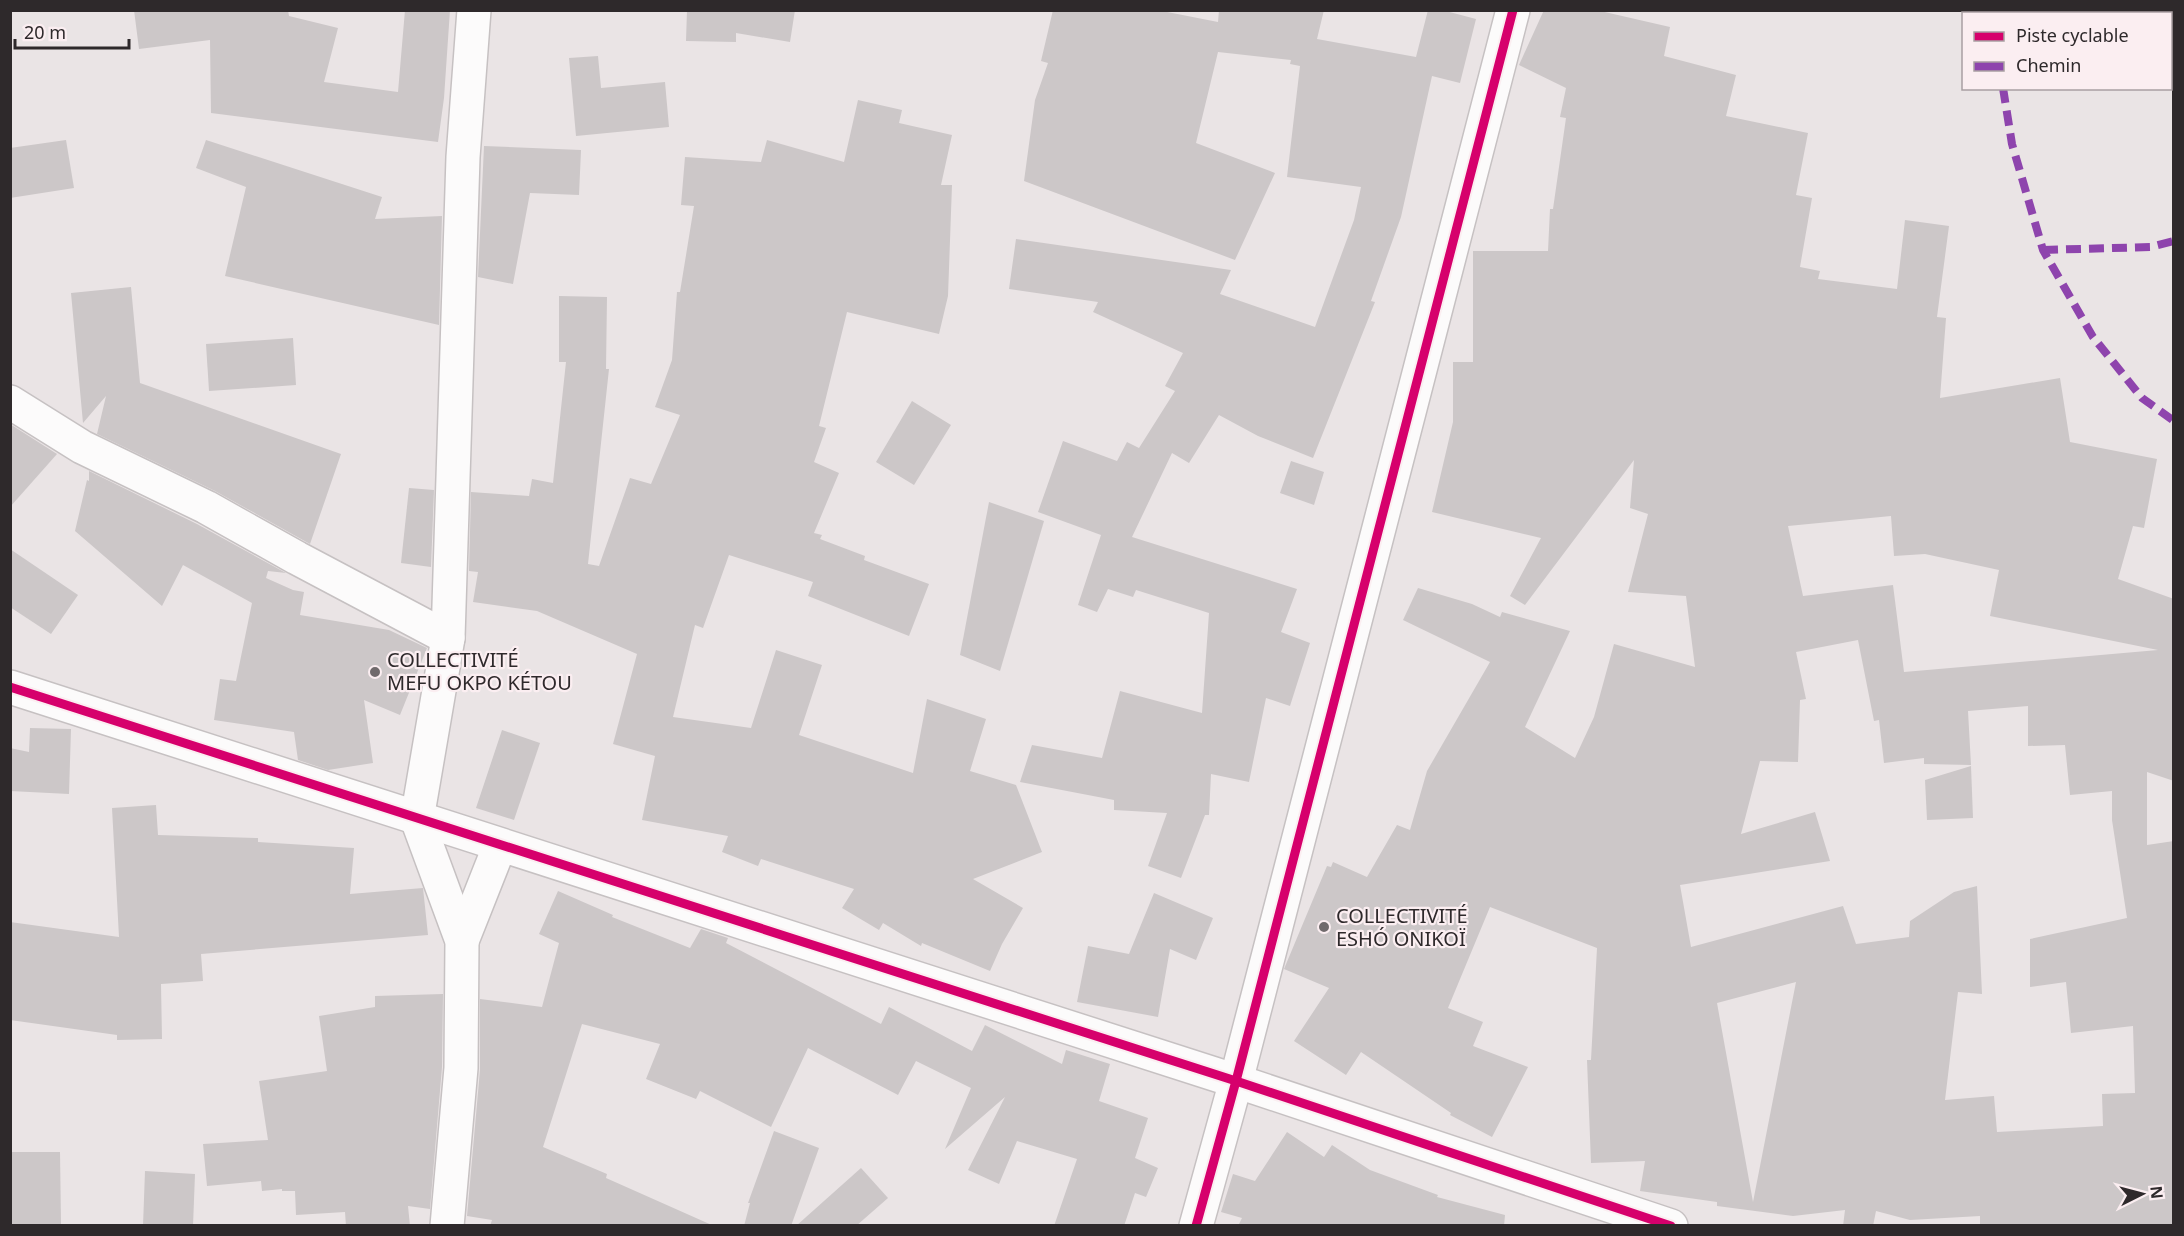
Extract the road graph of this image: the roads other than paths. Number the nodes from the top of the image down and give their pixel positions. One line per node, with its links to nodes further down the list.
1 (474, 10): 4 (street)
2 (1513, 10): 9 (street)
3 (10, 402): 4 (street)
4 (448, 638): 6 (street)
5 (10, 687): 6 (street)
6 (417, 819): 7 (street); 8 (street)
7 (500, 845): 8 (street); 9 (street)
8 (462, 941): 10 (street)
9 (1236, 1081): 11 (street); 12 (street)
10 (447, 1226)
11 (1196, 1226)
12 (1671, 1226)

